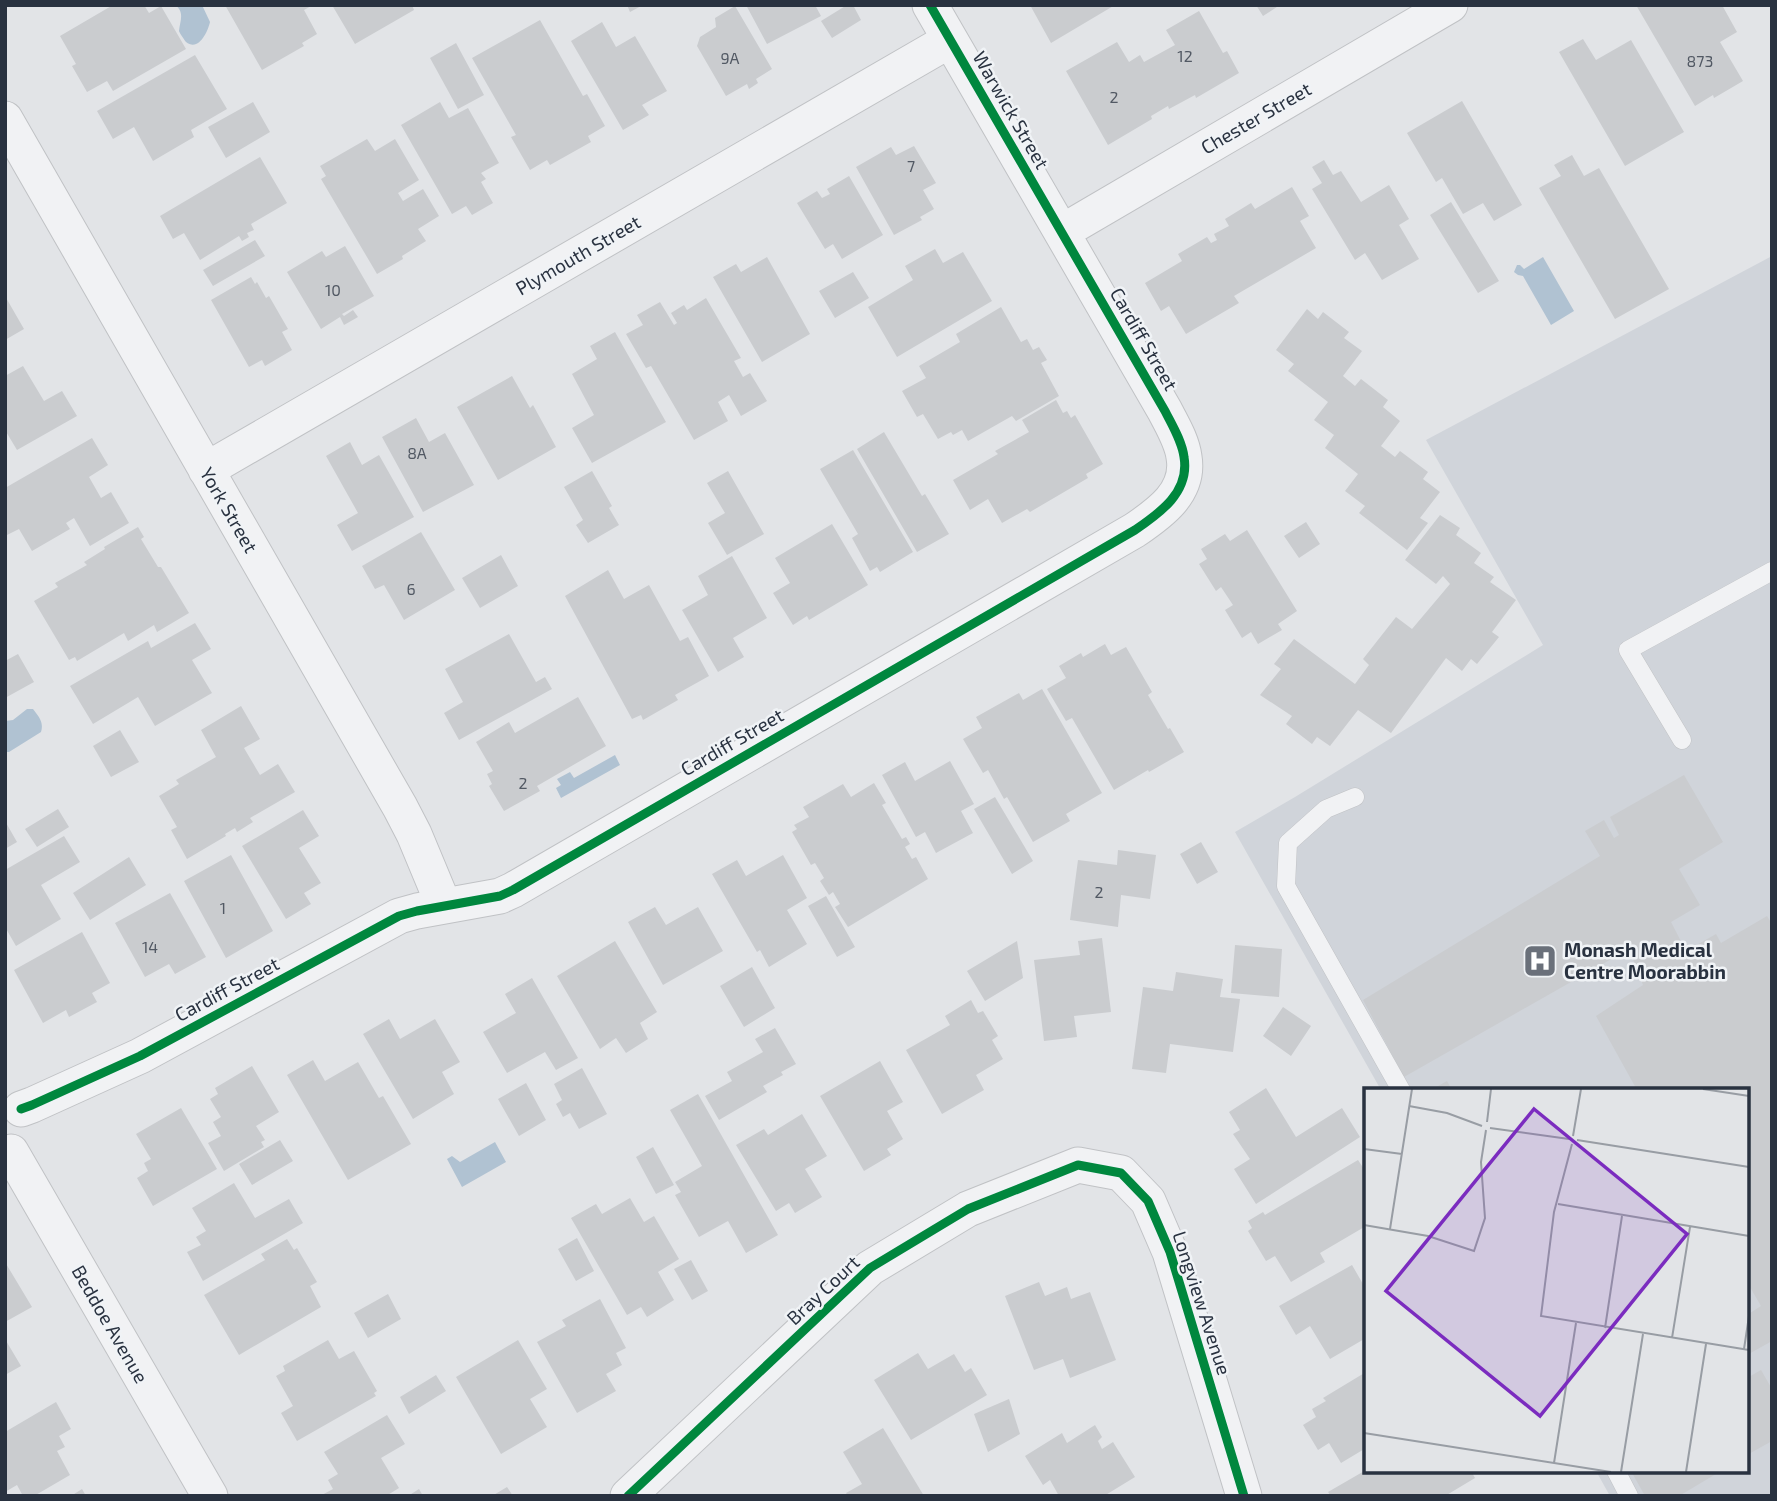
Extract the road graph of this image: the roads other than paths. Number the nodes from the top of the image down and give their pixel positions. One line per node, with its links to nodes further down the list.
1 (930, 5): 3 (street, Warwick Street)
2 (1450, 5): 5 (street, Chester Street)
3 (950, 40): 5 (street, Warwick Street); 6 (street, Plymouth Street)
4 (5, 119): 6 (street, York Street)
5 (1062, 232): 10 (street, Cardiff Street)
6 (206, 470): 10 (street, York Street)
7 (1772, 571): 8 (lane)
8 (1682, 740)
9 (1356, 797): 11 (lane)
10 (444, 906): 12 (street, Cardiff Street)
11 (1400, 1088)
12 (13, 1102): 13 (street)
13 (8, 1153): 16 (street, Beddoe Avenue)
14 (1078, 1166): 17 (street, Bray Court); 18 (street, Longview Avenue)
15 (1617, 1473): 19 (lane)
16 (210, 1496)
17 (628, 1496)
18 (1244, 1496)
19 (1629, 1496)

